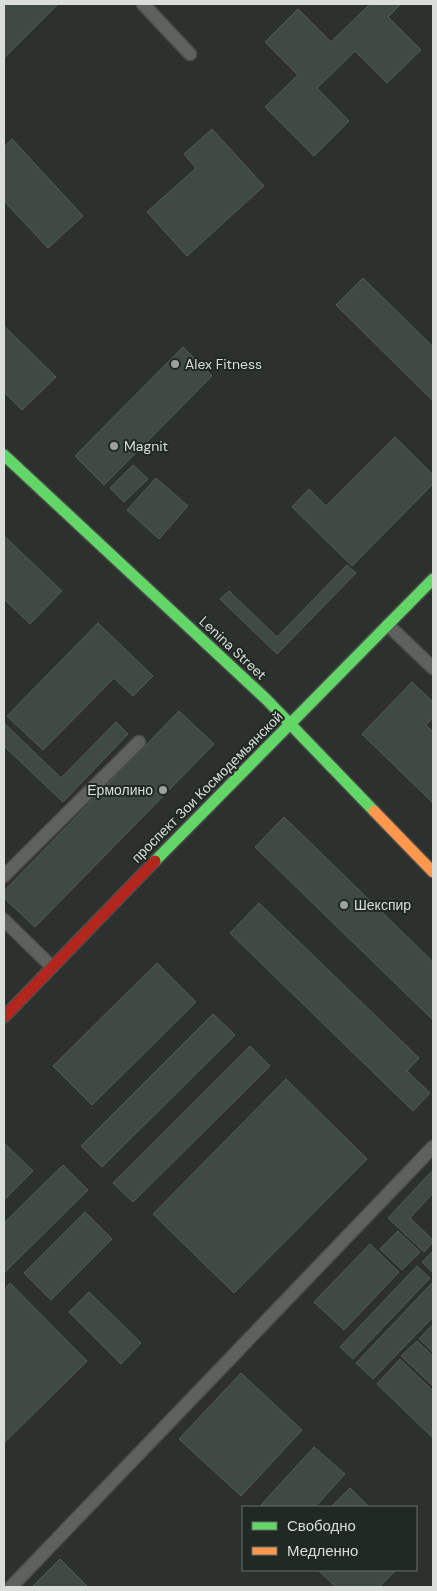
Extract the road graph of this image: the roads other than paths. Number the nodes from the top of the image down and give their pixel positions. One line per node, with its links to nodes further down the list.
1 (143, 4): 2 (lane)
2 (190, 54)
3 (4, 455): 7 (street, Lenina Street)
4 (433, 579): 5 (street, проспект Зои Космодемьянской)
5 (388, 625): 6 (lane); 7 (street, проспект Зои Космодемьянской)
6 (433, 668)
7 (290, 724): 9 (street, Lenina Street); 12 (street, проспект Зои Космодемьянской)
8 (139, 742): 10 (lane)
9 (433, 872)
10 (4, 876)
11 (4, 920): 12 (lane)
12 (52, 967): 13 (street, проспект Зои Космодемьянской)
13 (4, 1017)
14 (433, 1147): 15 (lane)
15 (11, 1587)

